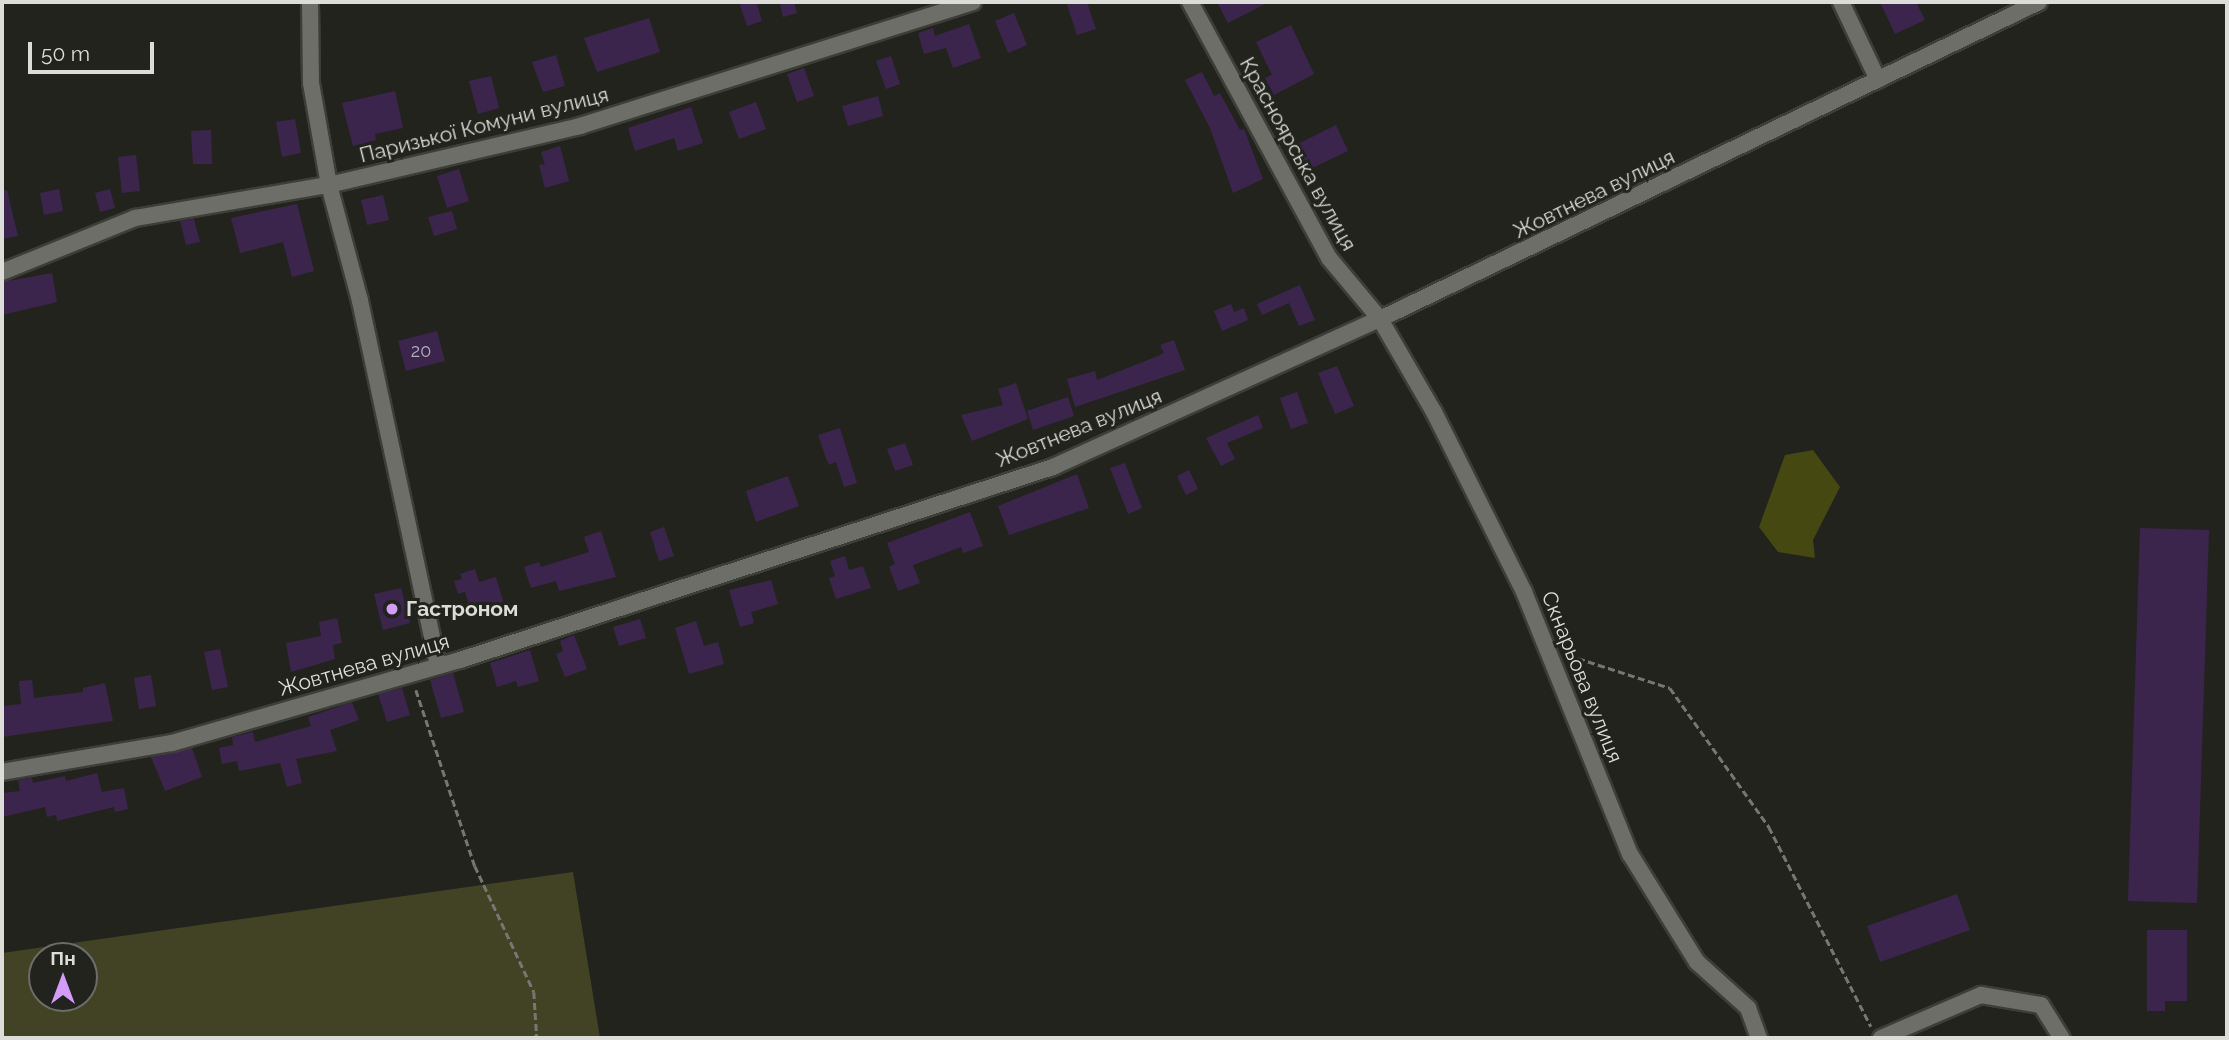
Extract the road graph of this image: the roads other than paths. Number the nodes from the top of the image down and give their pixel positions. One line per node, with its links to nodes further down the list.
1 (310, 2): 7 (street)
2 (973, 2): 7 (street, Паризької Комуни вулиця)
3 (1190, 2): 9 (street, Красноярська вулиця)
4 (1841, 2): 6 (street)
5 (2039, 2): 6 (street, Жовтнева вулиця)
6 (1878, 80): 9 (street, Жовтнева вулиця)
7 (329, 185): 8 (street, Паризької Комуни вулиця); 10 (street)
8 (2, 272)
9 (1380, 319): 10 (street, Жовтнева вулиця); 12 (street, Скнарьова вулиця)
10 (438, 666): 11 (street, Жовтнева вулиця)
11 (2, 772)
12 (1759, 1038)
13 (1879, 1038): 14 (street)
14 (2062, 1038)

